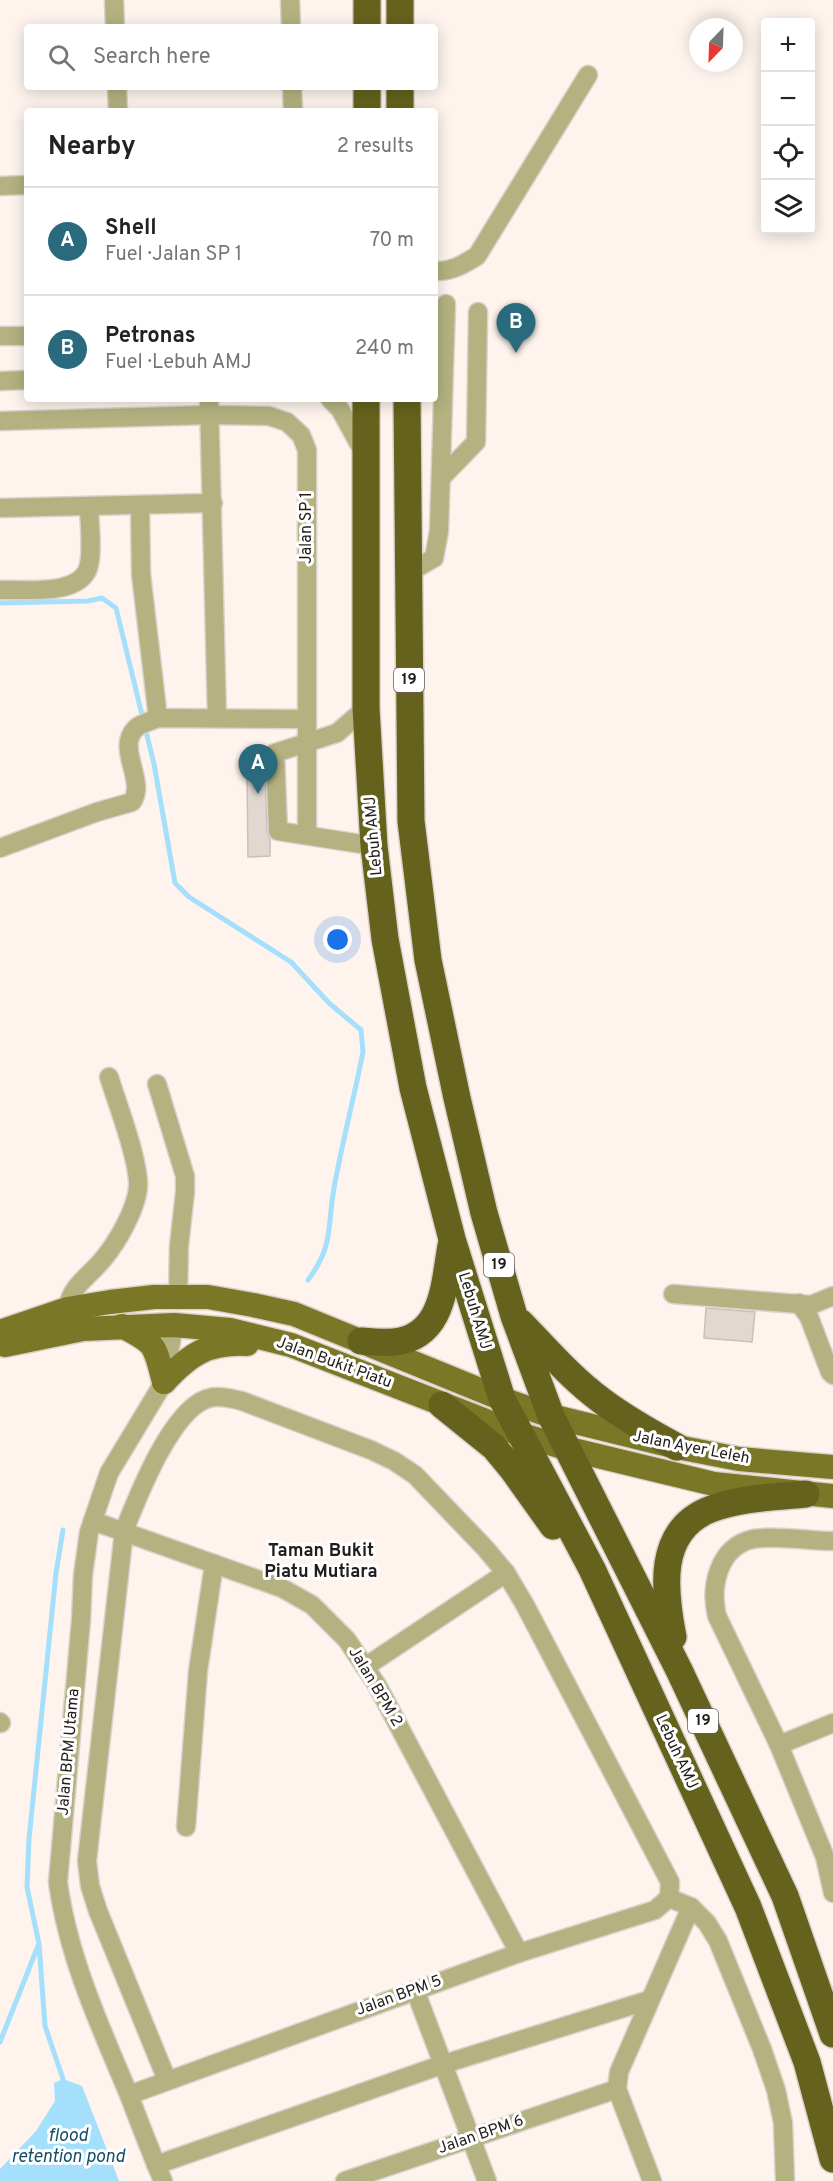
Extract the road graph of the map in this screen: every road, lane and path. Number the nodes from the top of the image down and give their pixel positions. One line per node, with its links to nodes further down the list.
1 (114, 0): 5 (street)
2 (290, 0): 6 (street)
3 (367, 0): 7 (highway)
4 (400, 0): 8 (highway)
5 (115, 24)
6 (291, 24)
7 (367, 24)
8 (400, 24)
9 (588, 75): 20 (street)
10 (117, 90): 14 (street)
11 (292, 90): 15 (street)
12 (367, 90): 16 (highway)
13 (400, 90): 17 (highway)
14 (118, 108)
15 (293, 108)
16 (367, 108)
17 (400, 108)
18 (24, 185): 19 (street)
19 (0, 186)
20 (438, 271)
21 (446, 304): 33 (street)
22 (478, 312): 33 (street)
23 (0, 336): 24 (street)
24 (24, 336)
25 (24, 380): 26 (street)
26 (0, 381)
27 (333, 402): 32 (street)
28 (366, 402): 32 (highway, Lebuh AMJ / 19)
29 (407, 402): 38 (highway, 19)
30 (210, 407): 31 (street, Jalan SP 1); 34 (street); 42 (street, Jalan SP 1)
31 (0, 421)
32 (366, 457): 40 (highway, Lebuh AMJ / 19)
33 (441, 478): 38 (street)
34 (213, 504): 35 (street); 41 (street)
35 (140, 505): 36 (street); 43 (street)
36 (89, 506): 37 (street); 39 (street)
37 (0, 508)
38 (408, 573): 58 (highway, 19)
39 (0, 590)
40 (366, 708): 44 (street); 46 (highway, Lebuh AMJ / 19)
41 (217, 718): 42 (street); 43 (street)
42 (306, 718): 44 (street, Jalan SP 1)
43 (148, 722): 47 (street)
44 (306, 743): 45 (street, Jalan SP 1); 45 (street)
45 (307, 835): 46 (street)
46 (374, 846): 50 (highway, Lebuh AMJ / 19)
47 (0, 848)
48 (109, 1077): 57 (street)
49 (157, 1084): 53 (street)
50 (452, 1239): 62 (highway); 67 (highway, Lebuh AMJ / 19)
51 (673, 1293): 55 (street)
52 (833, 1296): 55 (street)
53 (178, 1297): 54 (main road, Jalan Bukit Piatu); 56 (main road, Jalan Bukit Piatu)
54 (110, 1302): 57 (main road, Jalan Bukit Piatu); 59 (main road)
55 (799, 1303): 65 (street)
56 (253, 1305): 59 (main road); 62 (main road, Jalan Bukit Piatu)
57 (67, 1309): 61 (main road, Jalan Bukit Piatu)
58 (514, 1316): 69 (highway, 19); 71 (highway)
59 (174, 1325): 60 (main road, Jalan Bukit Piatu); 63 (main road, Jalan Bukit Piatu); 66 (street, Jalan BPM Utama)
60 (122, 1326): 64 (main road, Jalan Bukit Piatu); 66 (main road)
61 (0, 1332)
62 (361, 1341): 67 (main road, Jalan Bukit Piatu)
63 (291, 1345): 66 (main road); 68 (main road, Jalan Bukit Piatu)
64 (0, 1346)
65 (833, 1375)
66 (164, 1382): 76 (street, Jalan BPM Utama)
67 (502, 1399): 69 (main road, Jalan Bukit Piatu); 70 (highway, Lebuh AMJ / 19)
68 (442, 1405): 70 (main road, Jalan Bukit Piatu); 80 (highway)
69 (551, 1416): 71 (main road, Jalan Ayer Leleh); 72 (highway, 19)
70 (519, 1434): 72 (main road, Jalan Ayer Leleh); 80 (highway, Lebuh AMJ / 19)
71 (677, 1447): 73 (main road, Jalan Ayer Leleh)
72 (569, 1449): 74 (main road, Jalan Ayer Leleh); 83 (highway, 19)
73 (833, 1467)
74 (806, 1494): 75 (main road, Jalan Ayer Leleh); 83 (highway)
75 (833, 1496)
76 (93, 1521): 77 (street, Jalan BPM 2); 98 (street, Jalan BPM Utama)
77 (124, 1531): 79 (street, Jalan BPM 2); 81 (street); 96 (street)
78 (833, 1541): 85 (street)
79 (214, 1564): 82 (street, Jalan BPM 2); 86 (street)
80 (592, 1569): 100 (highway, Lebuh AMJ / 19)
81 (506, 1573): 82 (street); 89 (street)
82 (365, 1666): 91 (street, Jalan BPM 2)
83 (680, 1670): 94 (highway, 19)
84 (833, 1723): 85 (street)
85 (779, 1745): 87 (street)
86 (186, 1827)
87 (829, 1857): 88 (street)
88 (833, 1893)
89 (669, 1898): 90 (street); 91 (street, Jalan BPM 5)
90 (690, 1908): 93 (street); 105 (street)
91 (519, 1953): 92 (street, Jalan BPM 5)
92 (415, 1990): 95 (street); 96 (street, Jalan BPM 5)
93 (649, 2000): 95 (street); 97 (street)
94 (832, 2032)
95 (444, 2064): 99 (street); 101 (street)
96 (167, 2080): 98 (street, Jalan BPM 5)
97 (617, 2089): 99 (street, Jalan BPM 6); 104 (street)
98 (129, 2095): 101 (street, Jalan BPM Utama)
99 (472, 2138): 102 (street, Jalan BPM 6); 103 (street)
100 (833, 2159)
101 (160, 2173)
102 (345, 2181)
103 (487, 2181)
104 (652, 2181)
105 (785, 2181)

